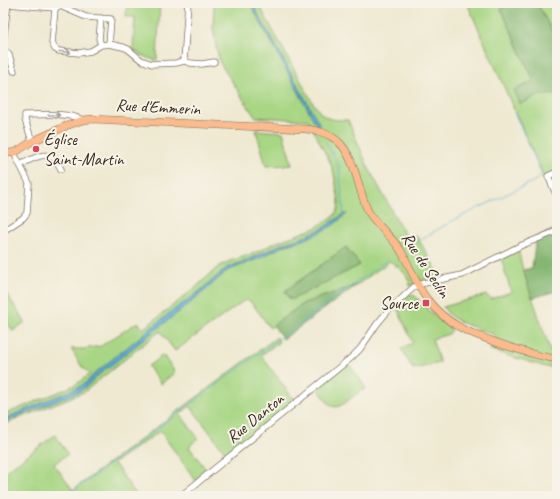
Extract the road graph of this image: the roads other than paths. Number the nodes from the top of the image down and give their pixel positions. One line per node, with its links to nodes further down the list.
1 (8, 3): 3 (street); 5 (street)
2 (188, 3): 9 (street)
3 (55, 8): 4 (street); 7 (street, one-way to 7)
4 (101, 18): 6 (street); 7 (street)
5 (3, 43)
6 (109, 44): 7 (street); 9 (street)
7 (101, 46)
8 (3, 49): 11 (street)
9 (184, 61): 10 (street)
10 (214, 62)
11 (14, 71)
12 (83, 120): 13 (main road, Rue d'Emmerin); 14 (main road, Rue d'Emmerin); 14 (street, one-way to 12)
13 (319, 132): 23 (main road, Rue de Seclin)
14 (32, 141): 16 (main road, Rue d'Emmerin)
15 (3, 152): 16 (main road)
16 (14, 153): 17 (street)
17 (20, 165): 18 (street); 21 (street)
18 (61, 169)
19 (557, 172): 20 (street)
20 (557, 196)
21 (3, 231)
22 (557, 231): 23 (street)
23 (418, 285): 24 (main road, Rue de Seclin); 25 (street, Rue Danton)
24 (557, 358)
25 (181, 496)

